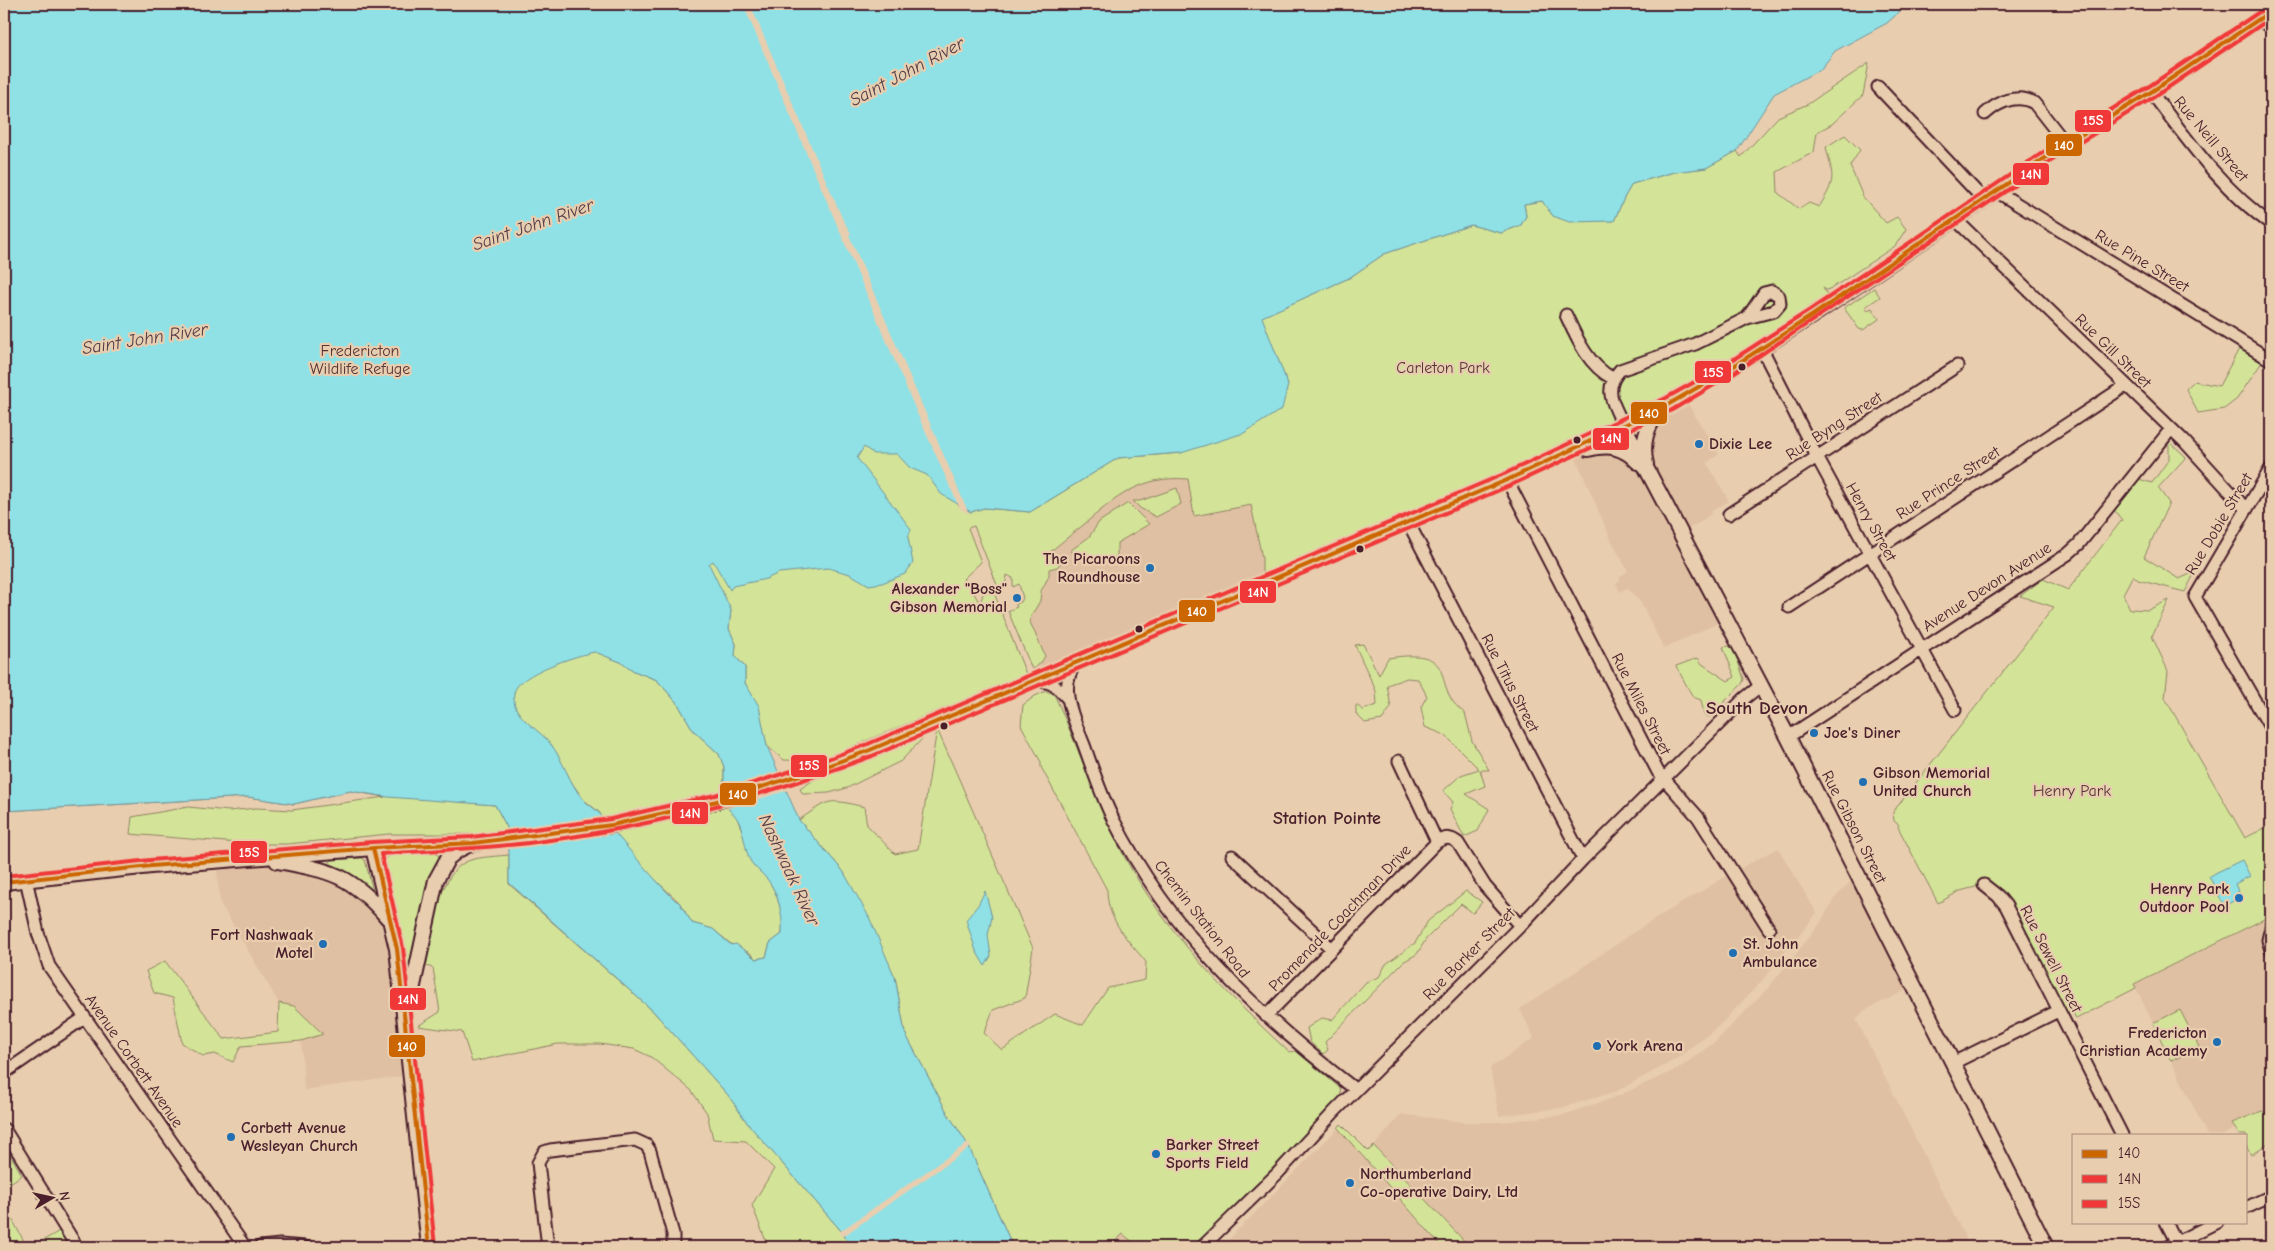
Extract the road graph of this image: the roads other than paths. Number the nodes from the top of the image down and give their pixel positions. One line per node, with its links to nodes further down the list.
1 (2271, 12): 2 (main road)
2 (2265, 23): 4 (main road)
3 (1878, 87): 8 (street)
4 (2151, 92): 6 (main road); 10 (street, Rue Neill Street)
5 (1985, 114): 6 (street)
6 (2066, 144): 7 (main road)
7 (1996, 191): 8 (main road); 14 (street, Rue Pine Street)
8 (1984, 200): 9 (main road)
9 (1955, 219): 13 (main road); 17 (street, Rue Gill Street)
10 (2271, 224)
11 (1566, 315): 16 (street)
12 (1748, 318): 16 (street)
13 (1762, 348): 18 (main road); 22 (street, Henry Street)
14 (2271, 360)
15 (1957, 366): 22 (street, Rue Byng Street)
16 (1612, 378): 19 (street)
17 (2125, 386): 20 (street, Rue Gill Street); 29 (street, Rue Prince Street)
18 (1669, 404): 19 (main road); 25 (main road)
19 (1624, 426): 21 (main road); 25 (main road, Rue Gibson Street)
20 (2171, 429): 26 (street, Rue Gill Street); 31 (street, Avenue Devon Avenue)
21 (1571, 451): 24 (main road); 25 (main road)
22 (1817, 457): 27 (street, Rue Byng Street); 29 (street, Henry Street)
23 (2271, 468): 26 (street, Rue Dobie Street)
24 (1507, 480): 28 (main road); 40 (street, Rue Miles Street)
25 (1654, 483): 34 (main road, Rue Gibson Street)
26 (2246, 508): 37 (street, Rue Dobie Street)
27 (1729, 514)
28 (1408, 522): 32 (main road); 46 (street, Rue Titus Street)
29 (1870, 554): 30 (street, Rue Prince Street); 31 (street, Henry Street)
30 (1789, 607)
31 (1922, 649): 36 (street, Henry Street); 38 (street, Avenue Devon Avenue)
32 (1076, 663): 33 (main road); 35 (street)
33 (1034, 682): 35 (street); 42 (main road)
34 (1760, 686): 38 (main road, Rue Gibson Street); 40 (street, Rue Barker Street)
35 (1068, 699): 57 (street, Chemin Station Road)
36 (1955, 710)
37 (2271, 728)
38 (1788, 737): 60 (main road, Rue Gibson Street)
39 (1399, 761): 41 (street)
40 (1664, 779): 46 (street, Rue Barker Street); 53 (street, Rue Miles Street)
41 (1438, 842): 51 (street); 54 (street, Promenade Coachman Drive)
42 (473, 843): 43 (main road); 59 (main road)
43 (373, 848): 45 (main road); 50 (main road)
44 (1232, 856): 54 (street)
45 (262, 858): 47 (main road); 50 (main road)
46 (1583, 859): 51 (street, Rue Barker Street)
47 (26, 880): 48 (main road); 58 (street, Avenue Corbett Avenue)
48 (4, 882)
49 (1984, 885): 56 (street, Rue Sewell Street)
50 (390, 920): 59 (main road)
51 (1520, 926): 62 (street, Rue Barker Street)
52 (2271, 927): 55 (street)
53 (1769, 929)
54 (1332, 949): 57 (street, Promenade Coachman Drive)
55 (2271, 950)
56 (2058, 1010): 60 (street); 64 (street, Rue Sewell Street)
57 (1266, 1016): 62 (street, Chemin Station Road)
58 (84, 1018): 61 (street); 71 (street, Avenue Corbett Avenue)
59 (406, 1028): 74 (main road)
60 (1953, 1063): 78 (main road, Rue Gibson Street)
61 (4, 1073)
62 (1356, 1090): 77 (street, Rue Barker Street)
63 (4, 1129): 70 (street)
64 (2121, 1134)
65 (2271, 1196): 66 (street)
66 (2248, 1207)
67 (2167, 1224): 69 (street)
68 (2213, 1224): 69 (street)
69 (2174, 1246)
70 (76, 1247)
71 (245, 1247)
72 (260, 1247): 73 (street)
73 (305, 1247)
74 (429, 1247)
75 (548, 1247): 76 (street)
76 (673, 1247)
77 (1202, 1247)
78 (2046, 1247)

